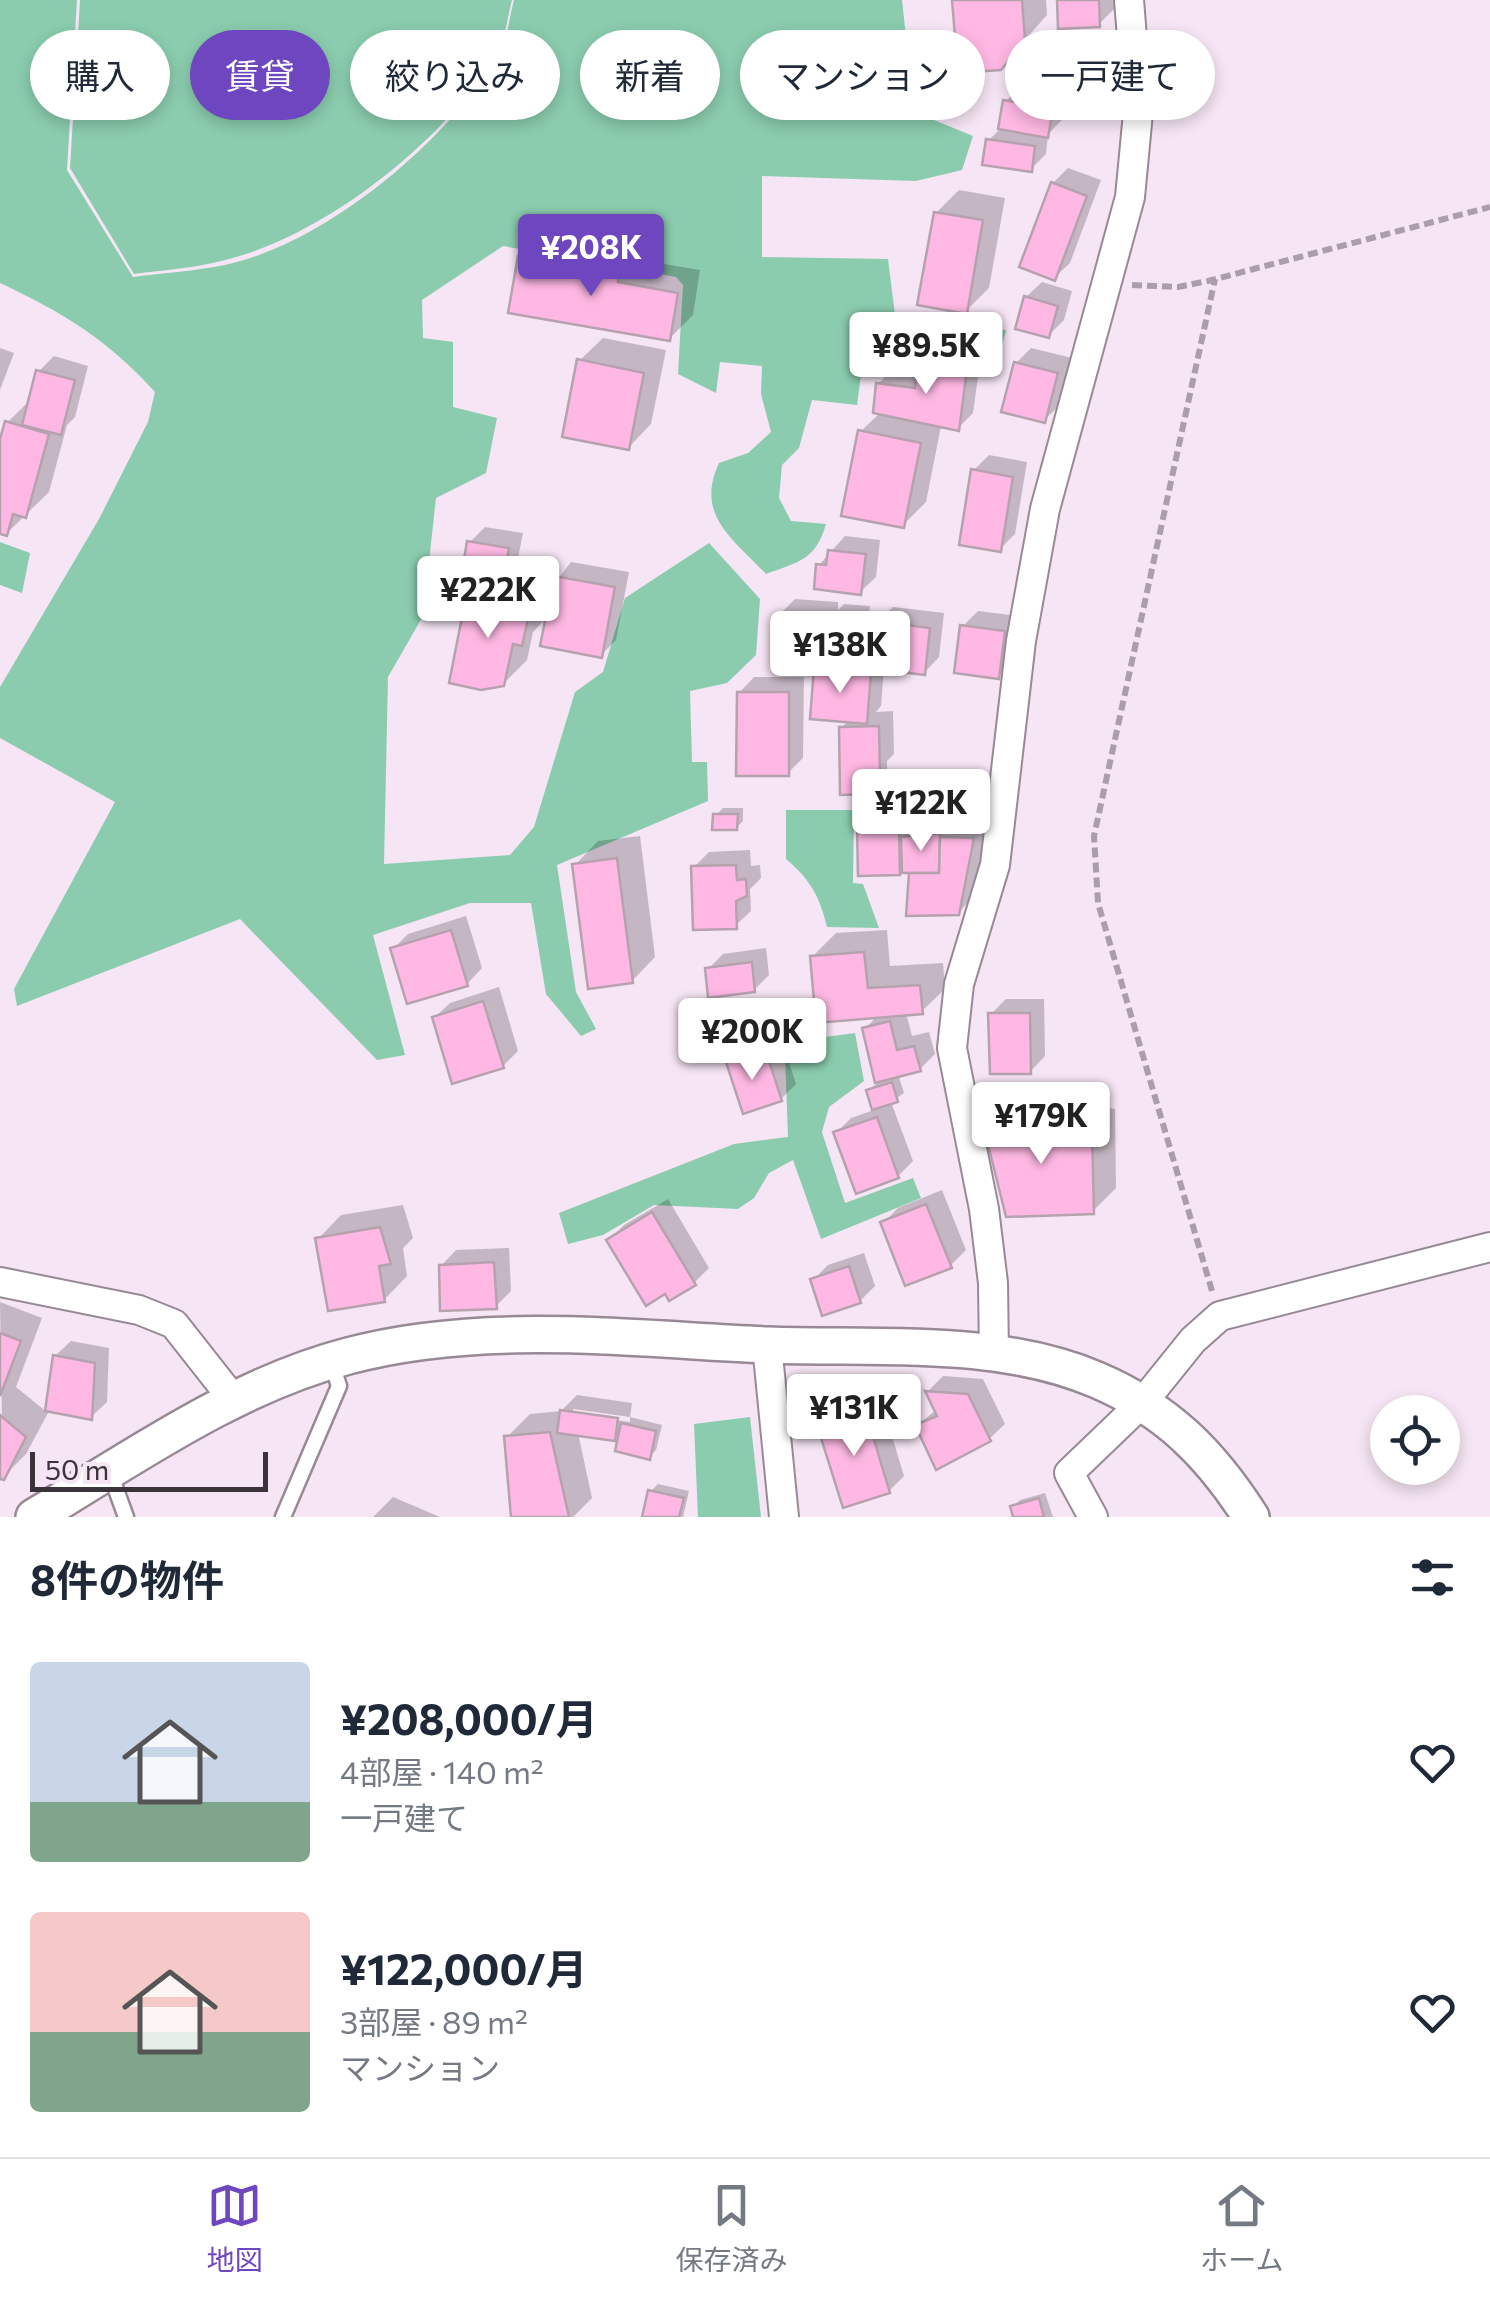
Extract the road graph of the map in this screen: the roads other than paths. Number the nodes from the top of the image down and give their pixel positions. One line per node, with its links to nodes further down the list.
1 (1128, 0): 5 (street)
2 (1490, 1247): 8 (street)
3 (0, 1282): 7 (street)
4 (767, 1344): 5 (street); 6 (street); 13 (street)
5 (994, 1355): 8 (street)
6 (330, 1361): 7 (street); 12 (lane)
7 (233, 1399): 9 (street)
8 (1142, 1402): 14 (street); 15 (street)
9 (110, 1472): 10 (street); 11 (lane)
10 (34, 1517)
11 (126, 1517)
12 (283, 1517)
13 (784, 1517)
14 (1093, 1517)
15 (1252, 1517)

